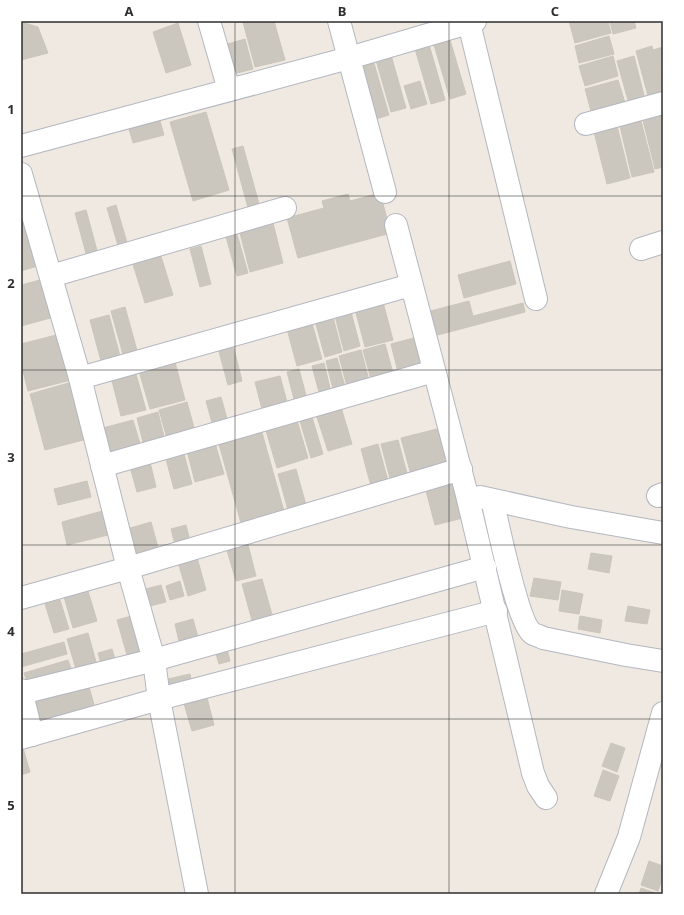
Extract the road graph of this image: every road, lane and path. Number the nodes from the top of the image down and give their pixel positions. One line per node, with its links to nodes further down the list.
1 (209, 21): 5 (street)
2 (339, 21): 4 (street)
3 (472, 22): 4 (street); 17 (street)
4 (350, 58): 5 (street); 10 (street)
5 (229, 90): 8 (street)
6 (663, 103): 7 (street)
7 (586, 124)
8 (21, 146)
9 (21, 174): 15 (street)
10 (385, 192)
11 (285, 208): 15 (street)
12 (396, 225): 16 (street)
13 (663, 242): 14 (street)
14 (641, 249)
15 (51, 276): 19 (street)
16 (411, 285): 18 (street); 19 (street)
17 (536, 299)
18 (434, 371): 20 (street); 21 (street)
19 (80, 378): 20 (street)
20 (102, 466): 26 (street)
21 (461, 469): 22 (street); 26 (street)
22 (468, 495): 23 (street); 25 (street)
23 (492, 500): 24 (street); 30 (street)
24 (663, 532)
25 (485, 567): 28 (street); 29 (street)
26 (128, 568): 27 (street); 29 (street)
27 (21, 598)
28 (496, 611): 32 (street); 35 (street)
29 (154, 660): 31 (street); 32 (street)
30 (663, 661)
31 (21, 692): 34 (street)
32 (159, 699): 34 (street); 36 (street)
33 (663, 713): 37 (street)
34 (27, 737)
35 (546, 798)
36 (197, 894)
37 (606, 894)

